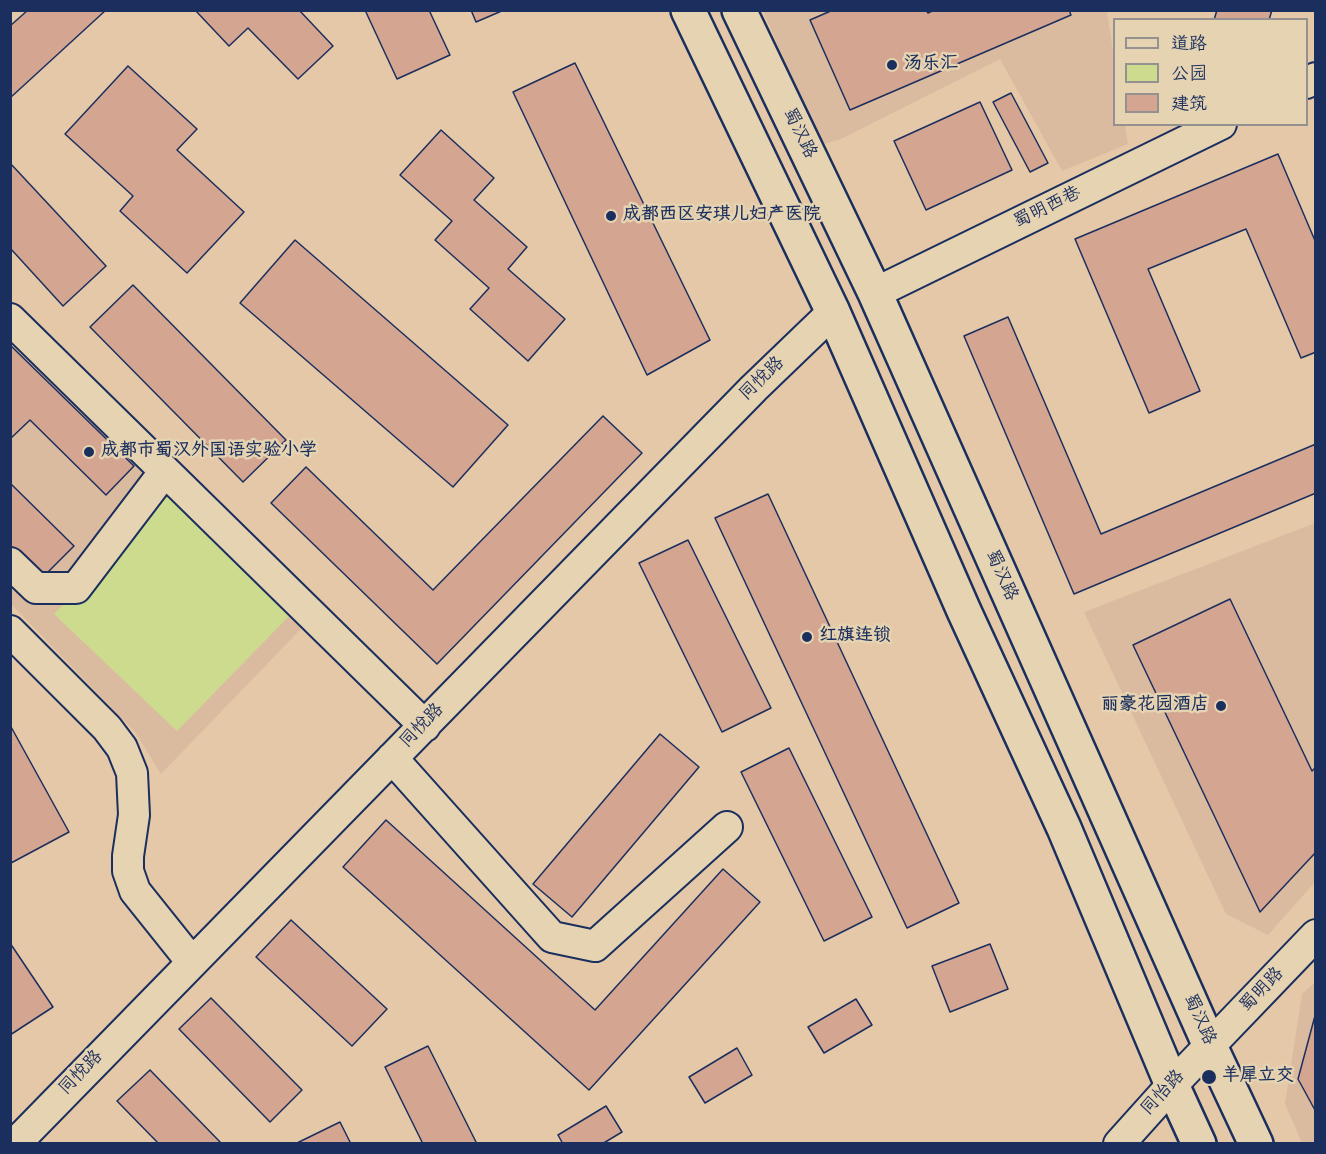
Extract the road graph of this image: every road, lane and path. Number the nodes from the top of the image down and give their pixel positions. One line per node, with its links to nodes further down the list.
1 (688, 10): 5 (main road)
2 (739, 10): 4 (main road, 蜀汉路)
3 (1217, 126): 4 (street, 蜀明西巷)
4 (875, 294): 15 (main road, 蜀汉路)
5 (832, 312): 10 (street, 同悦路); 16 (main road)
6 (10, 319): 7 (street)
7 (165, 471): 8 (street); 10 (street)
8 (10, 564)
9 (10, 631): 14 (street)
10 (425, 726): 11 (street, 同悦路)
11 (392, 758): 12 (street); 14 (street, 同悦路)
12 (728, 827)
13 (1316, 935): 15 (street, 蜀明路)
14 (191, 961): 17 (street, 同悦路)
15 (1210, 1046): 16 (street, 同怡路); 20 (main road, 蜀汉路)
16 (1172, 1085): 18 (street, 同怡路); 19 (main road)
17 (15, 1143)
18 (1119, 1143)
19 (1199, 1143)
20 (1256, 1143)

